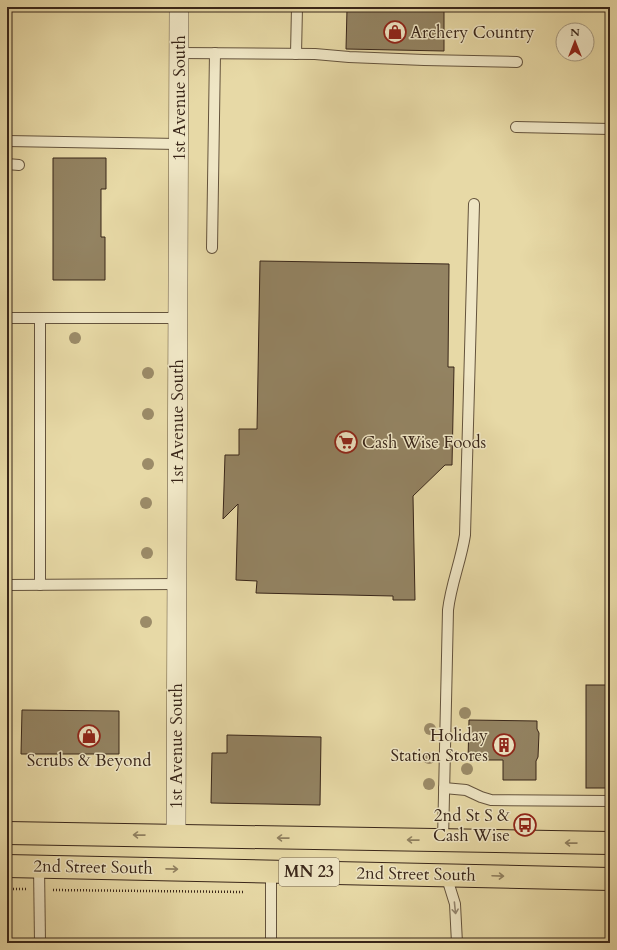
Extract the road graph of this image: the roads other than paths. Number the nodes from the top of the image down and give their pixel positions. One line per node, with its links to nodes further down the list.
1 (179, 7): 3 (street, 1st Avenue South)
2 (297, 7): 5 (lane)
3 (179, 53): 4 (lane); 10 (street, 1st Avenue South)
4 (215, 53): 5 (lane); 14 (lane)
5 (296, 54): 6 (lane)
6 (517, 62)
7 (516, 127): 8 (lane)
8 (610, 128)
9 (7, 142): 10 (lane)
10 (178, 144): 17 (street, 1st Avenue South)
11 (7, 164): 12 (lane)
12 (19, 165)
13 (474, 204): 21 (lane)
14 (212, 248)
15 (7, 318): 16 (lane)
16 (40, 318): 17 (lane); 20 (lane)
17 (178, 318): 18 (street, 1st Avenue South)
18 (177, 584): 20 (lane); 24 (street, 1st Avenue South)
19 (7, 585): 20 (lane)
20 (40, 585)
21 (444, 788): 22 (lane); 25 (lane)
22 (610, 801)
23 (7, 833): 24 (highway, 2nd Street South / MN 23, one-way to 23)
24 (176, 836): 25 (highway, 2nd Street South / MN 23, one-way to 24)
25 (444, 841): 26 (highway, 2nd Street South / MN 23, one-way to 25)
26 (610, 843)
27 (7, 866): 28 (highway, 2nd Street South / MN 23)
28 (39, 866): 29 (highway, 2nd Street South / MN 23, one-way to 29); 32 (lane)
29 (271, 871): 30 (highway, 2nd Street South / MN 23); 33 (lane)
30 (446, 875): 31 (highway, 2nd Street South / MN 23, one-way to 31); 34 (lane, one-way to 34)
31 (610, 879)
32 (40, 943)
33 (271, 943)
34 (457, 943)

